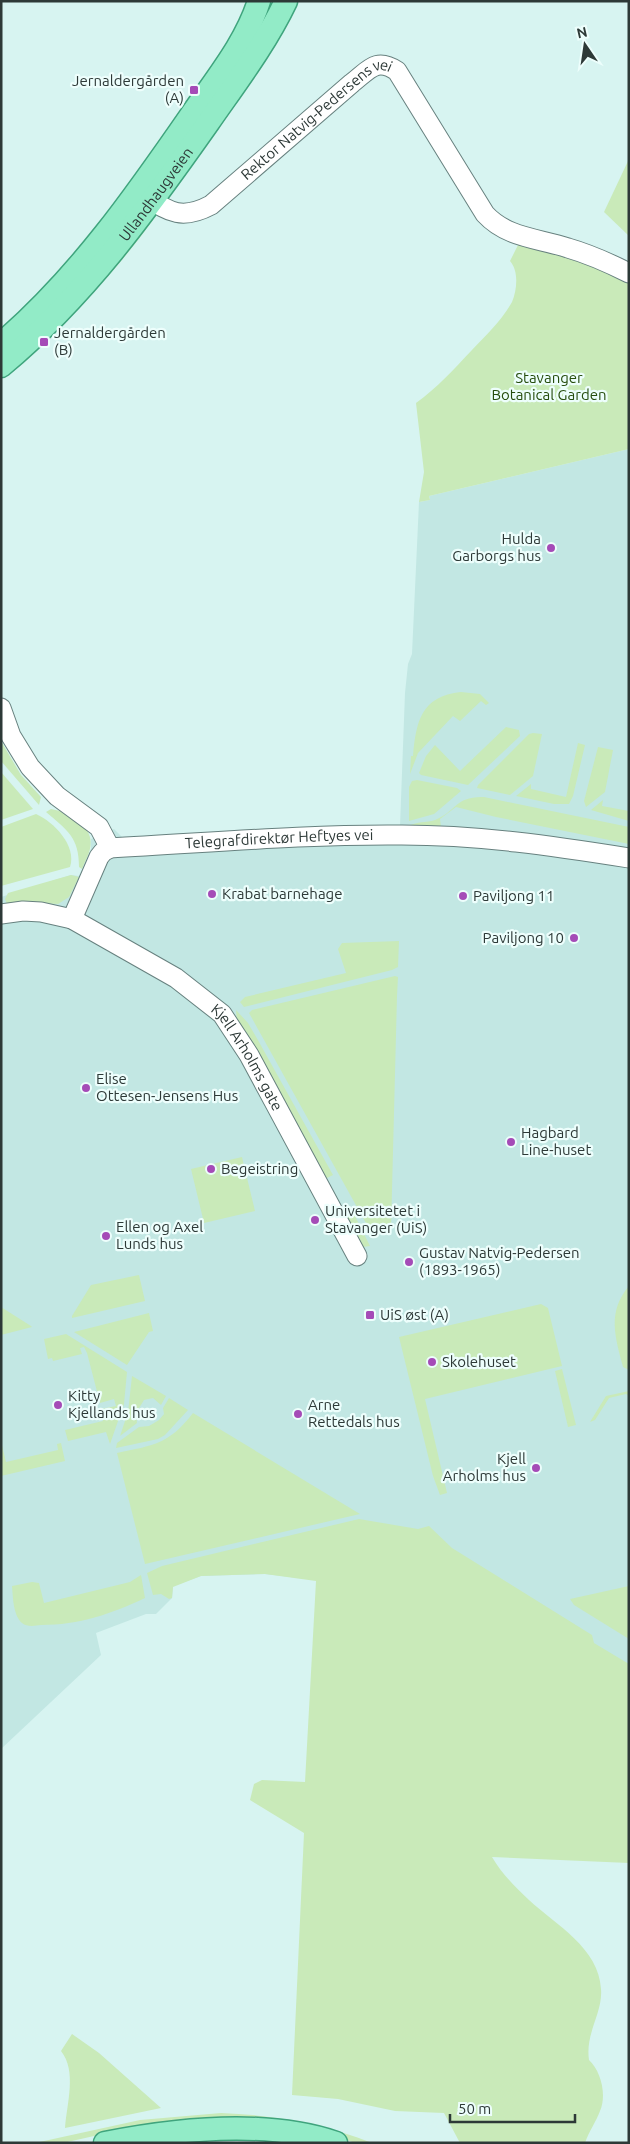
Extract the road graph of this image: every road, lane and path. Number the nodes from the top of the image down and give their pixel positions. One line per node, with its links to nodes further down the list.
1 (259, 1): 3 (main road, Ullandhaugveien)
2 (286, 1): 3 (main road, Ullandhaugveien)
3 (146, 196): 4 (street, Rektor Natvig-Pedersens vei); 5 (main road, Ullandhaugveien); 6 (main road, Ullandhaugveien)
4 (629, 272)
5 (1, 344)
6 (1, 366)
7 (1, 708): 8 (street)
8 (110, 848): 9 (street, Telegrafdirektør Heftyes vei); 11 (street)
9 (629, 858)
10 (1, 914): 11 (street, Kjell Arholms gate)
11 (72, 919): 12 (street, Kjell Arholms gate)
12 (358, 1256)
13 (242, 2130): 14 (main road); 15 (main road); 16 (main road)
14 (105, 2143)
15 (292, 2143)
16 (336, 2143)

